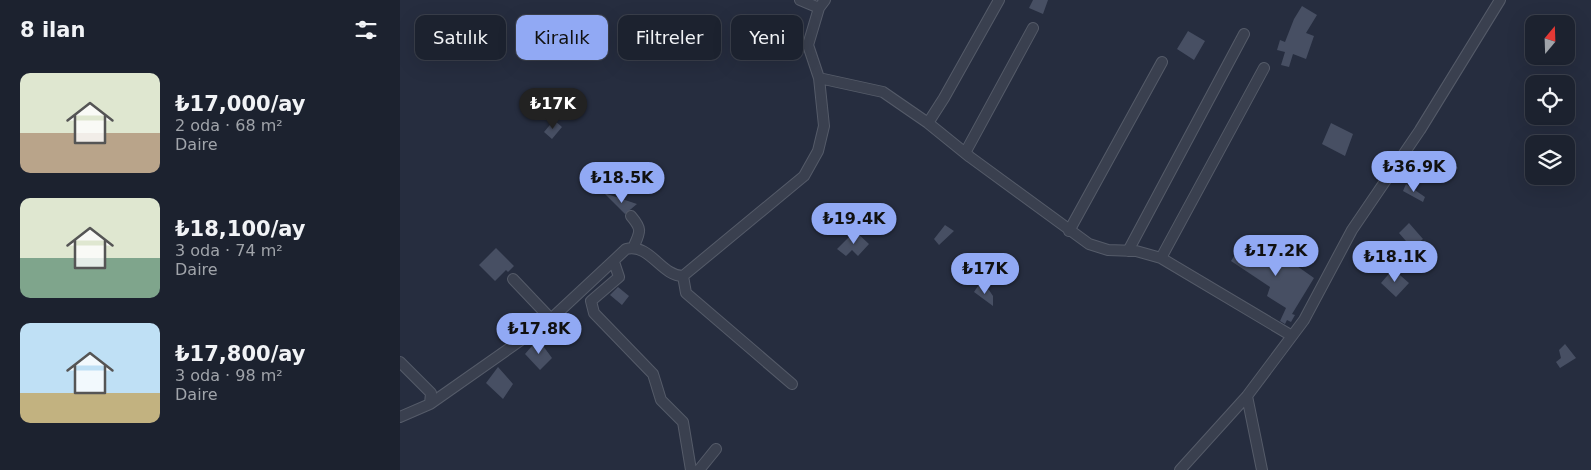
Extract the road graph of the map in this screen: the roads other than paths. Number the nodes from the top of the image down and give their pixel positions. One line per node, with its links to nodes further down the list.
1 (800, 0): 4 (street)
2 (999, 0): 10 (street)
3 (1500, 0): 21 (street)
4 (822, 4): 9 (street)
5 (1033, 28): 11 (street)
6 (1244, 34): 15 (street)
7 (1162, 62): 13 (street)
8 (1264, 68): 16 (street)
9 (819, 78): 10 (street); 18 (street)
10 (928, 123): 11 (street)
11 (965, 153): 13 (street)
12 (631, 216): 14 (street)
13 (1069, 231): 15 (street)
14 (633, 248): 17 (street); 18 (street)
15 (1128, 251): 16 (street)
16 (1161, 258): 21 (street)
17 (614, 262): 20 (street); 28 (street)
18 (683, 276): 23 (street)
19 (513, 279): 20 (street)
20 (551, 319): 25 (street)
21 (1292, 336): 24 (street)
22 (400, 362): 25 (street)
23 (792, 384)
24 (1246, 396): 30 (street); 31 (street)
25 (430, 404): 26 (street)
26 (400, 417)
27 (716, 449): 29 (street)
28 (691, 470)
29 (699, 470)
30 (1180, 470)
31 (1262, 470)

